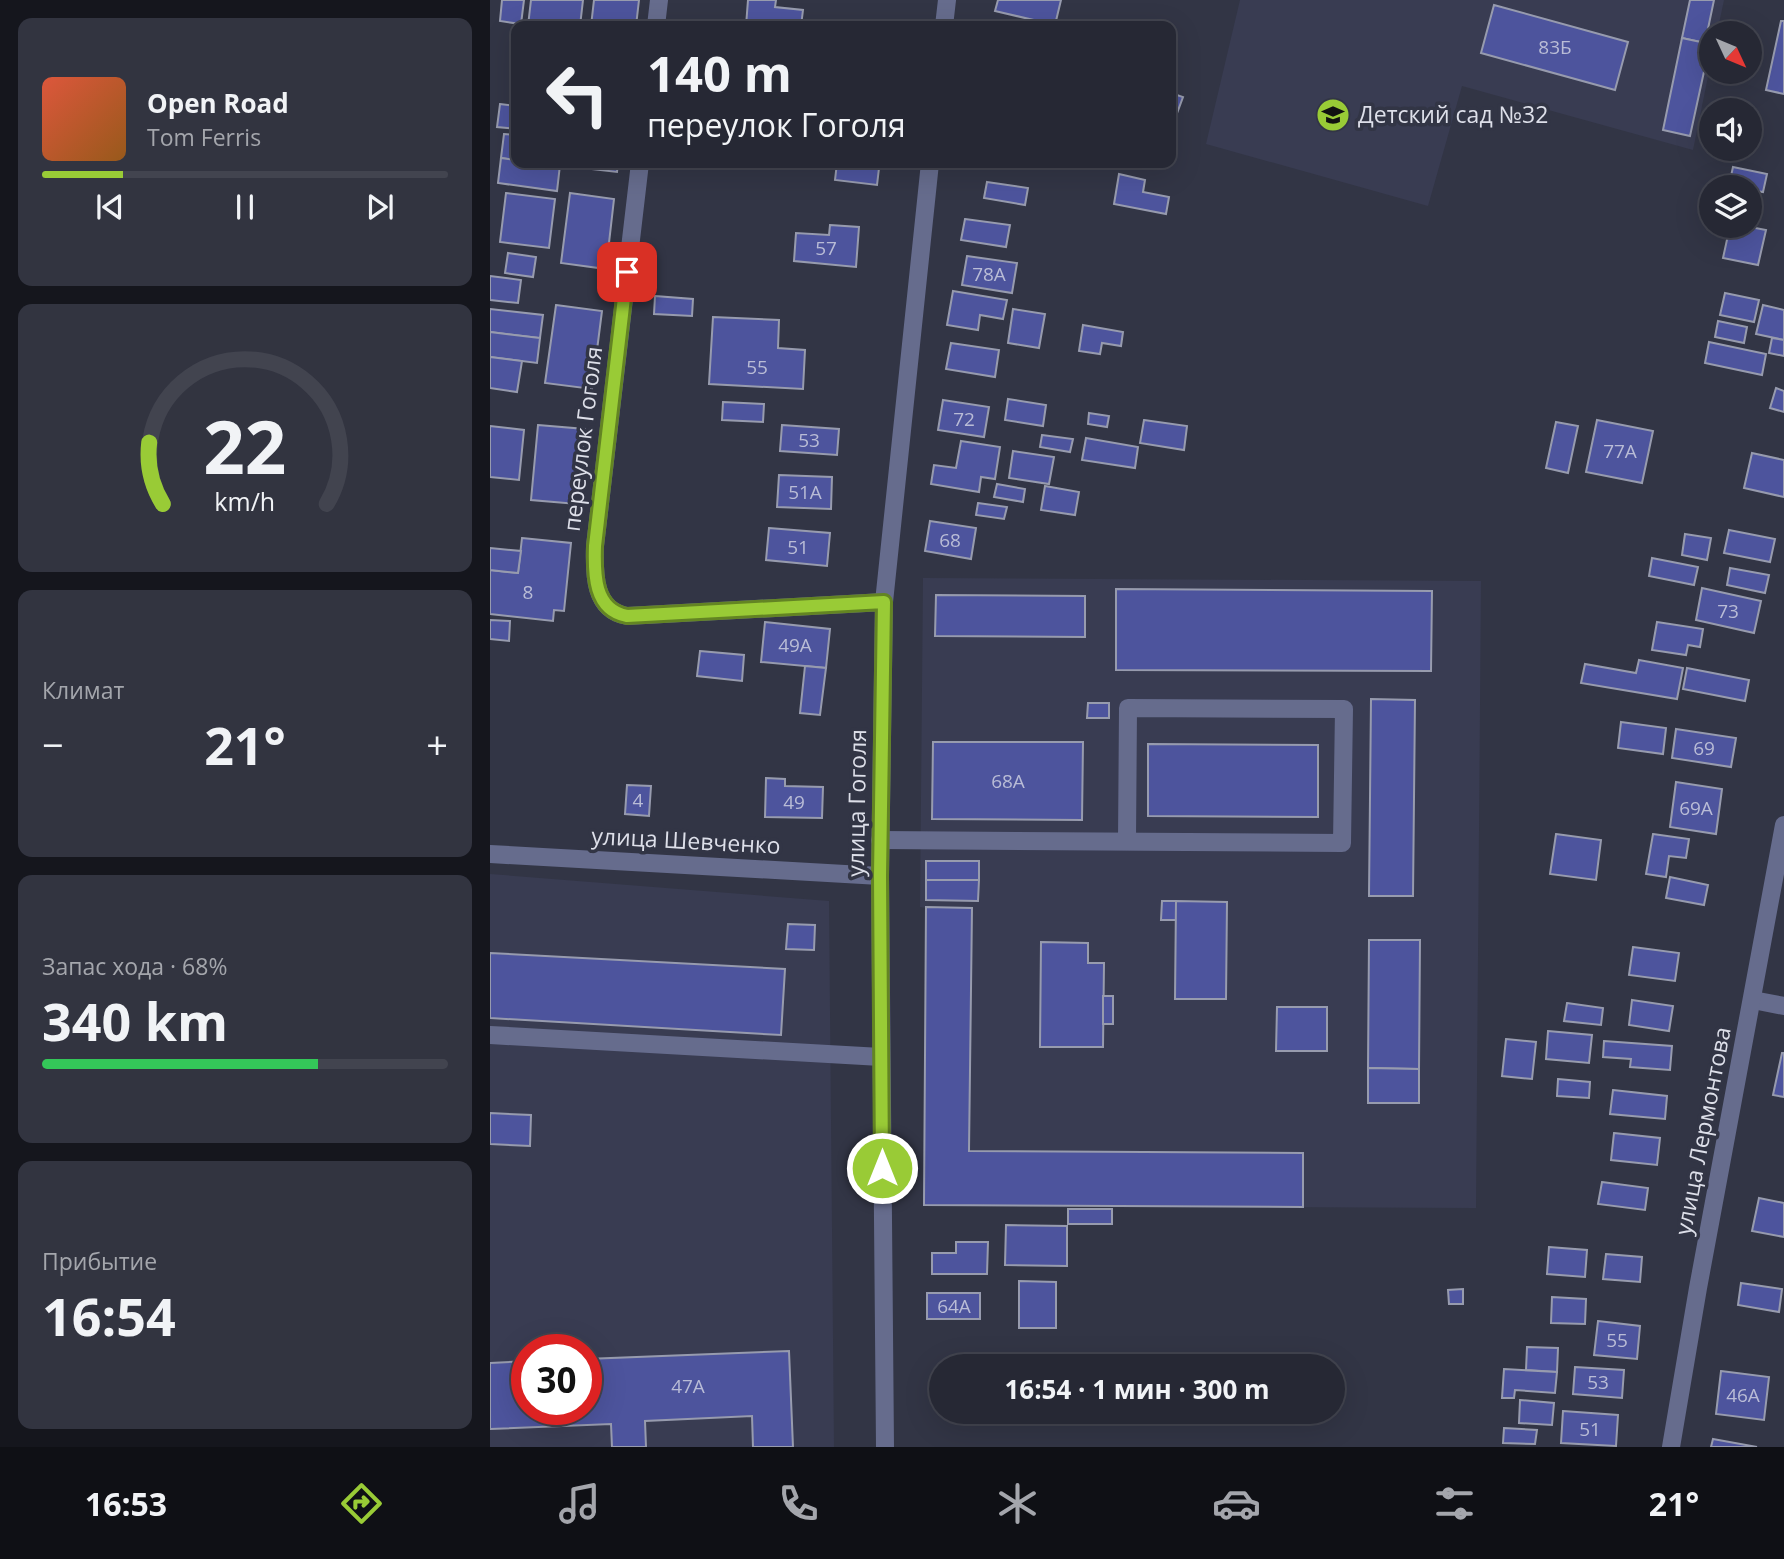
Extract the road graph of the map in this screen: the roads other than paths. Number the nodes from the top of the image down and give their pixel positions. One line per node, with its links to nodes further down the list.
1 (659, 0): 3 (street)
2 (947, 0): 4 (street)
3 (657, 21)
4 (945, 21)
5 (639, 168): 7 (street, переулок Гоголя)
6 (929, 168): 7 (street, улица Гоголя)
7 (884, 602): 9 (street, улица Гоголя)
8 (1784, 825): 13 (street, улица Лермонтова)
9 (880, 840): 10 (street); 12 (street, улица Гоголя)
10 (1127, 841): 10 (street)
11 (490, 854): 12 (street, улица Шевченко)
12 (880, 876): 16 (street, улица Гоголя)
13 (1753, 1000): 14 (street); 18 (street, улица Лермонтова)
14 (1784, 1006)
15 (490, 1035): 16 (street)
16 (881, 1057): 17 (street, улица Гоголя)
17 (885, 1447)
18 (1671, 1447)

